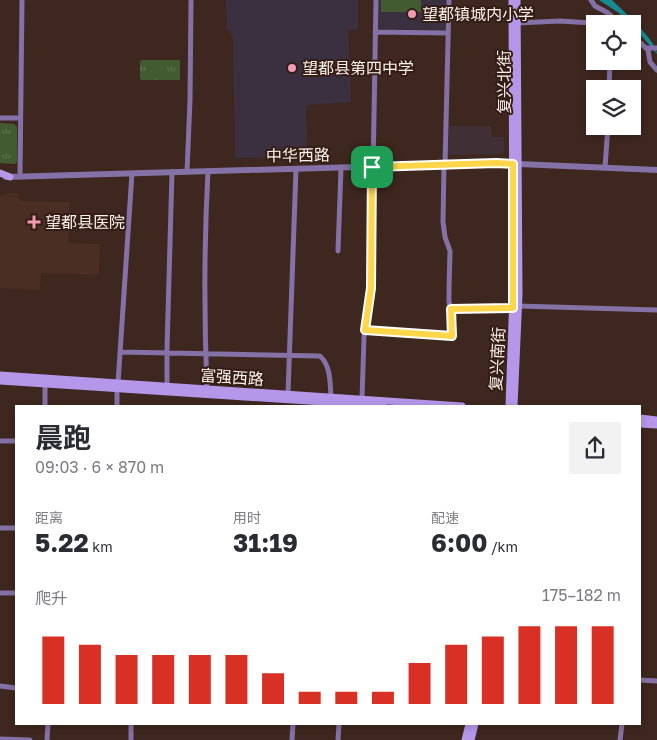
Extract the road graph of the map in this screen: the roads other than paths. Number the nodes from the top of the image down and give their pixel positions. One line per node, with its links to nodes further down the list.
1 (22, 0): 18 (street)
2 (191, 0): 29 (street)
3 (376, 0): 11 (street)
4 (449, 0): 12 (street)
5 (512, 0): 20 (main road, 复兴北街)
6 (517, 0): 9 (main road, 复兴北街)
7 (591, 0): 8 (street)
8 (610, 15)
9 (517, 23): 10 (street); 20 (main road, 复兴北街)
10 (586, 23)
11 (375, 32): 12 (street); 22 (street)
12 (448, 33): 21 (street)
13 (641, 42): 14 (street)
14 (648, 48): 15 (street); 16 (street)
15 (657, 48)
16 (657, 70)
17 (0, 118): 18 (street)
18 (20, 118): 32 (street)
19 (607, 135): 23 (street)
20 (515, 164): 21 (street, 中华西路); 23 (street, 中华西路); 34 (main road, 复兴南街)
21 (444, 165): 22 (street, 中华西路); 35 (street)
22 (372, 167): 24 (street, 中华西路); 37 (street)
23 (605, 167): 26 (street, 中华西路)
24 (341, 168): 25 (street, 中华西路); 33 (street)
25 (296, 169): 27 (street, 中华西路); 41 (street)
26 (657, 170)
27 (208, 171): 29 (street, 中华西路); 40 (street)
28 (172, 172): 29 (street, 中华西路); 30 (street, 中华西路); 39 (street)
29 (187, 172)
30 (132, 173): 32 (street, 中华西路); 38 (street)
31 (3, 176): 32 (street, 中华西路)
32 (20, 176)
33 (338, 251)
34 (516, 307): 35 (street); 36 (street); 55 (main road, 复兴南街); 56 (main road, 复兴南街)
35 (451, 309): 37 (street)
36 (657, 310)
37 (365, 330): 50 (street)
38 (120, 352): 39 (street); 45 (street)
39 (167, 352): 40 (street); 46 (street)
40 (206, 353): 41 (street); 47 (street)
41 (290, 355): 48 (street); 49 (street)
42 (0, 375): 45 (main road, 富强西路)
43 (0, 381): 44 (main road, 富强西路)
44 (45, 383): 45 (main road, 富强西路); 51 (street)
45 (117, 385): 46 (main road, 富强西路); 52 (street); 53 (main road, 富强西路)
46 (167, 386): 47 (main road, 富强西路)
47 (207, 389): 48 (main road, 富强西路)
48 (288, 394): 49 (main road, 富强西路)
49 (331, 397): 50 (main road, 富强西路)
50 (362, 399): 54 (main road, 富强西路)
51 (45, 405)
52 (117, 405)
53 (371, 405)
54 (448, 405)
55 (509, 405)
56 (514, 405)
57 (641, 418): 58 (main road)
58 (657, 420)
59 (641, 424): 60 (main road)
60 (657, 425)
61 (0, 441): 62 (street)
62 (15, 441)
63 (0, 528): 64 (street)
64 (15, 528)
65 (0, 593): 66 (street)
66 (15, 593)
67 (641, 680): 68 (street)
68 (657, 681)
69 (0, 686): 70 (street)
70 (15, 688)
71 (48, 725): 80 (street)
72 (131, 725): 81 (street)
73 (293, 725): 82 (street)
74 (339, 725): 83 (street)
75 (469, 725): 84 (main road)
76 (475, 725): 85 (main road)
77 (622, 725): 86 (street)
78 (0, 739): 79 (street)
79 (30, 740)
80 (47, 740)
81 (131, 740)
82 (292, 740)
83 (338, 740)
84 (465, 740)
85 (471, 740)
86 (620, 740)

